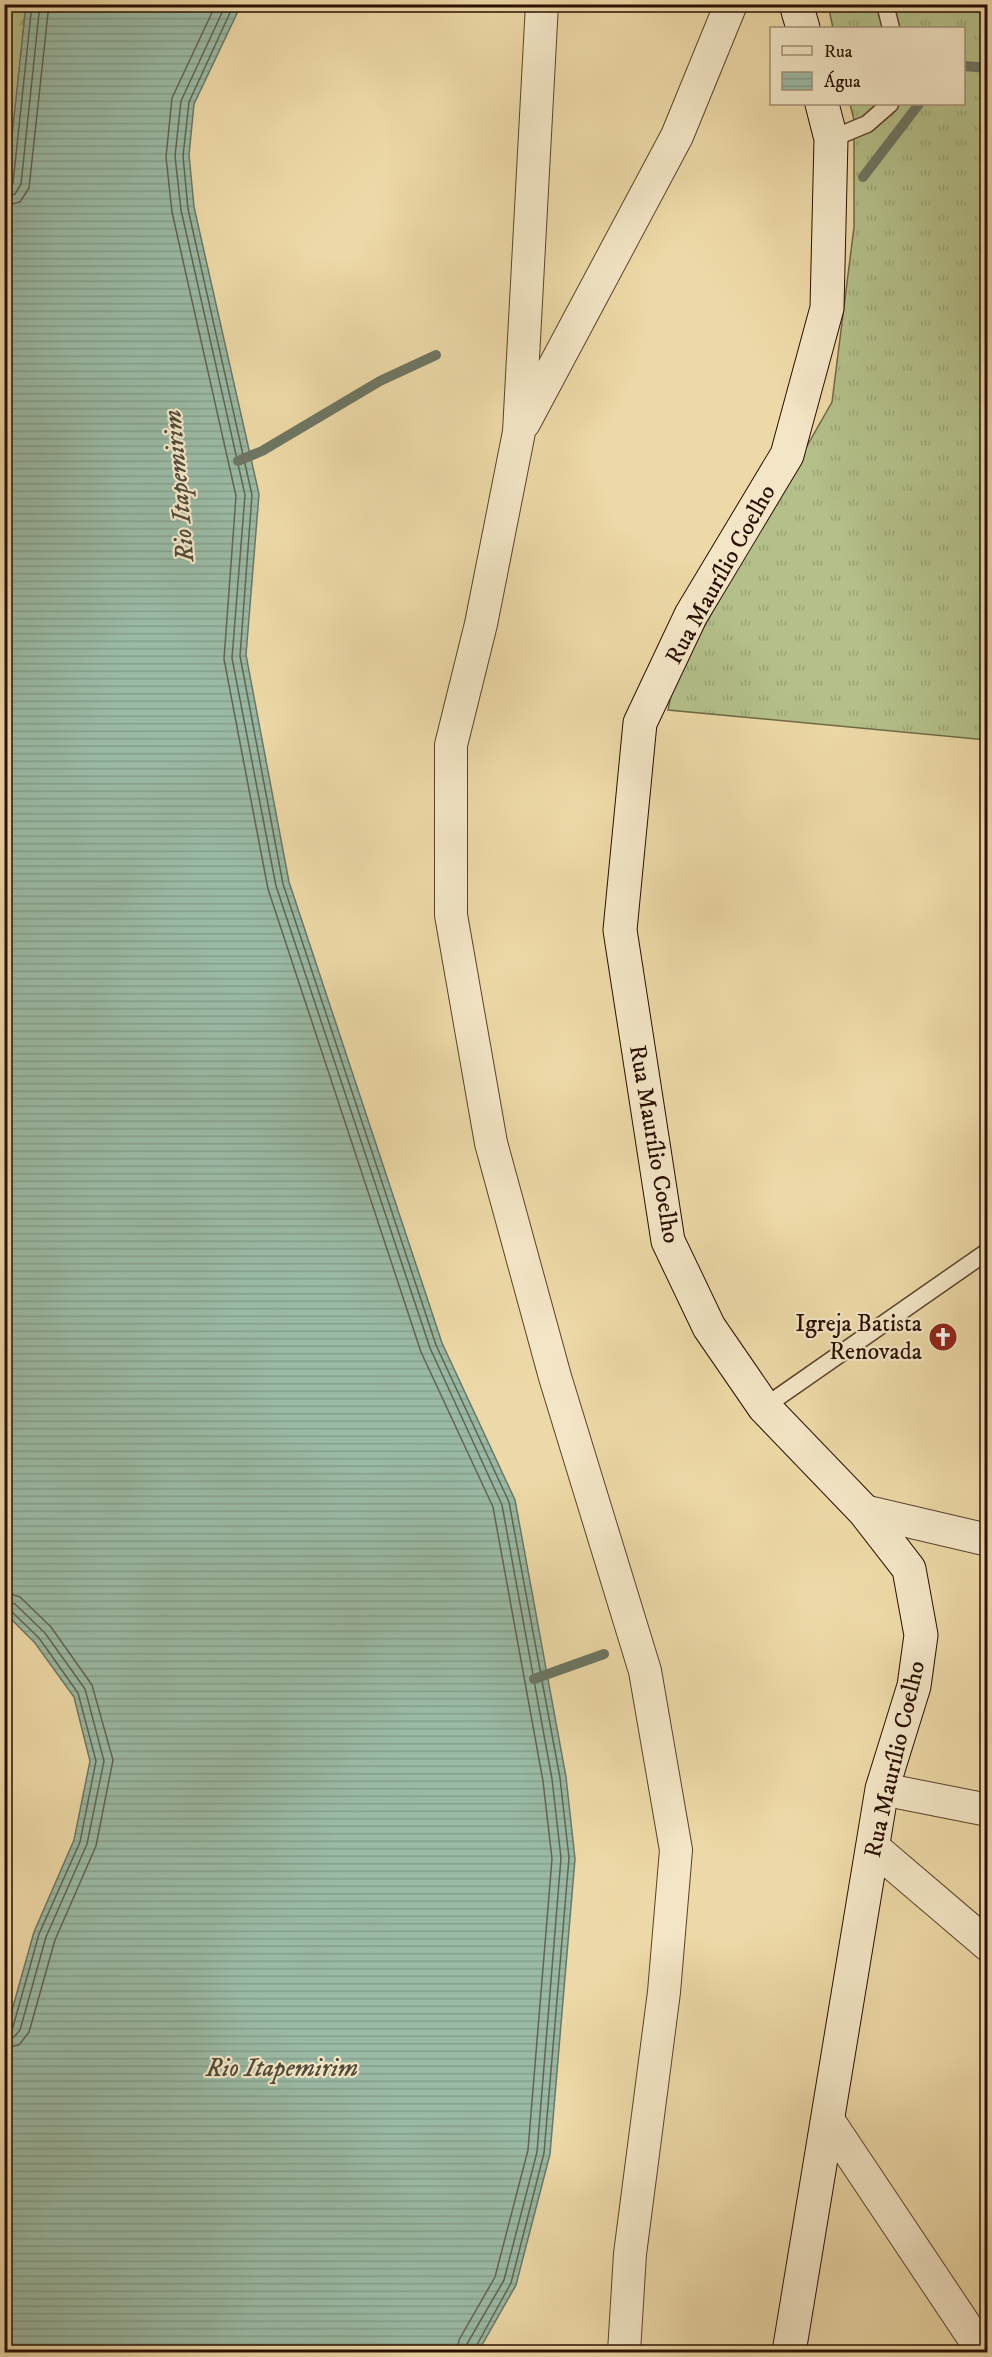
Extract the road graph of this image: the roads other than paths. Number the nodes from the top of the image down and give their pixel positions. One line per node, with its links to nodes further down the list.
1 (542, 4): 10 (street)
2 (731, 4): 10 (street)
3 (796, 4): 5 (main road)
4 (885, 4): 6 (lane)
5 (803, 27)
6 (891, 27)
7 (822, 105): 9 (main road, Rua Maurílio Coelho)
8 (889, 105): 9 (lane)
9 (831, 138): 12 (main road, Rua Maurílio Coelho)
10 (519, 432): 20 (street)
11 (987, 1251): 12 (lane)
12 (764, 1407): 13 (main road, Rua Maurílio Coelho)
13 (864, 1511): 14 (street); 15 (main road, Rua Maurílio Coelho)
14 (987, 1540)
15 (882, 1789): 16 (street); 17 (main road, Rua Maurílio Coelho)
16 (987, 1810)
17 (873, 1847): 18 (street); 19 (main road, Rua Maurílio Coelho)
18 (987, 1945)
19 (828, 2120): 21 (main road, Rua Maurílio Coelho); 22 (street)
20 (624, 2352)
21 (789, 2352)
22 (983, 2352)

